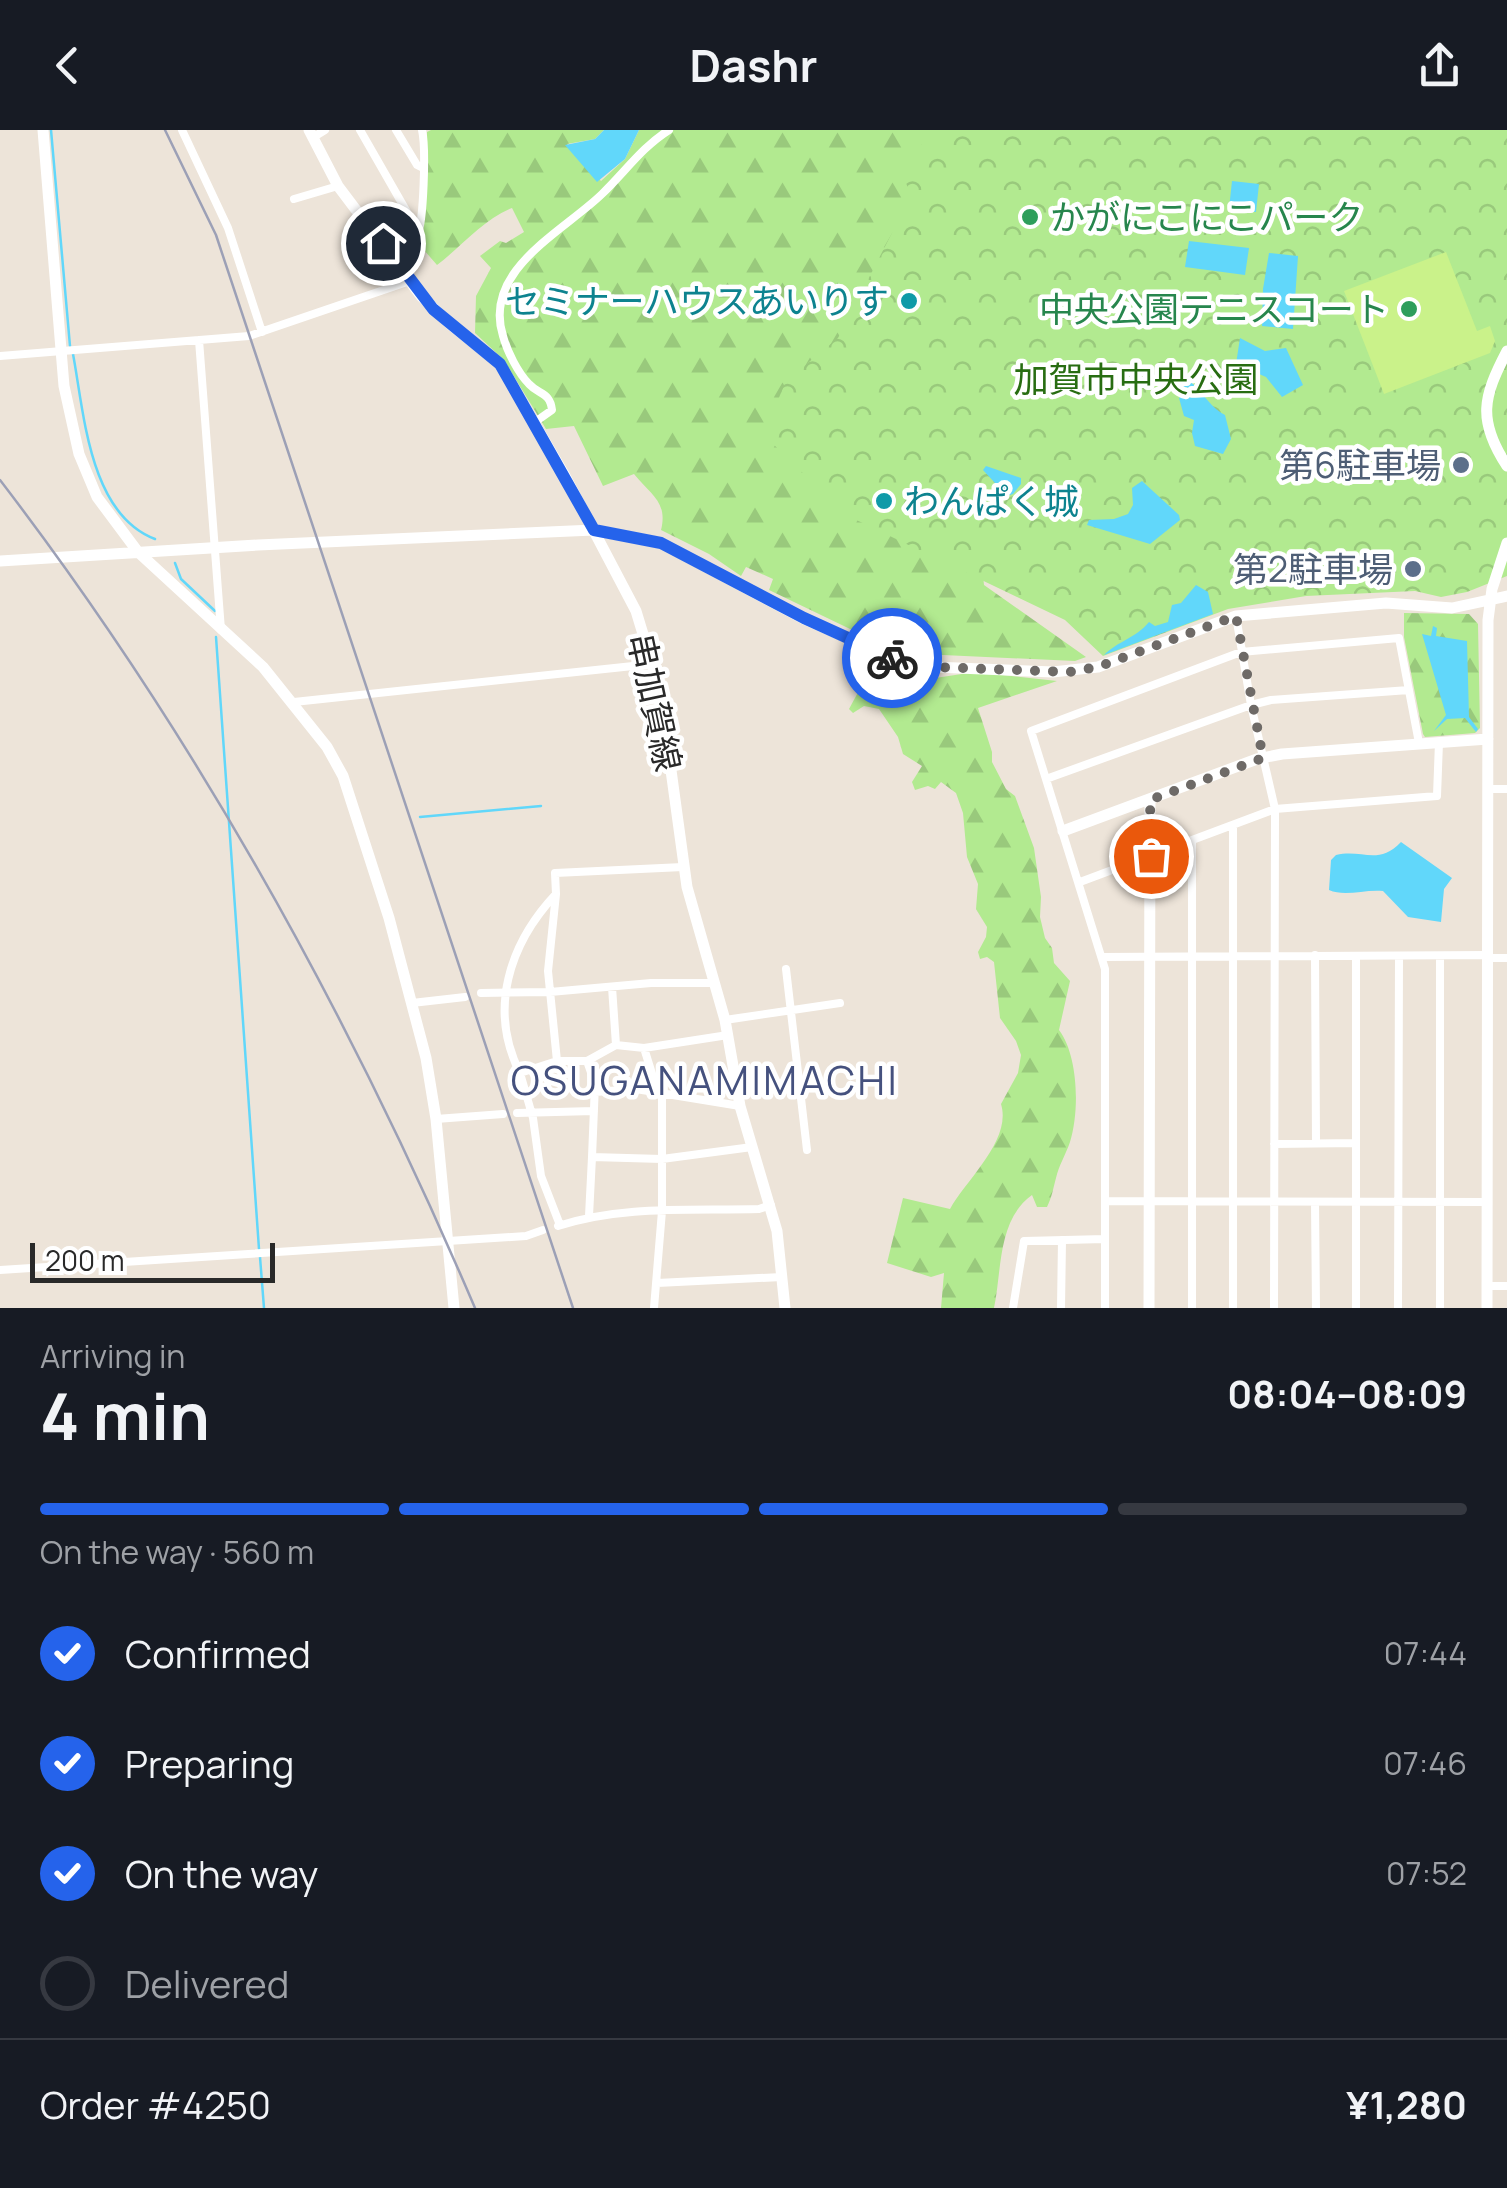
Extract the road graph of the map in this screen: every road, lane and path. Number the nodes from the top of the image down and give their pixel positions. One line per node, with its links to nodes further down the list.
1 (43, 130): 17 (street)
2 (182, 130): 15 (street)
3 (325, 130): 8 (street)
4 (360, 130): 12 (street)
5 (396, 130): 9 (street)
6 (422, 130): 9 (street)
7 (669, 130): 20 (street)
8 (310, 134): 10 (street, 串加賀線)
9 (424, 168): 12 (street)
10 (338, 186): 11 (street); 13 (street, 串加賀線)
11 (294, 200)
12 (419, 233): 13 (street)
13 (397, 263): 14 (street, 串加賀線)
14 (410, 282): 15 (street); 20 (street, 串加賀線)
15 (262, 332): 16 (street)
16 (199, 340): 17 (street); 29 (street)
17 (61, 351): 19 (street); 24 (street)
18 (1507, 351): 21 (street)
19 (0, 356)
20 (535, 422): 22 (street, 串加賀線)
21 (1507, 466)
22 (594, 530): 24 (street); 28 (street); 31 (street, 串加賀線)
23 (1507, 542): 27 (street)
24 (138, 552): 25 (street); 29 (street)
25 (0, 562)
26 (1507, 596): 27 (street)
27 (1490, 602): 28 (street); 35 (street)
28 (1236, 616): 30 (street)
29 (221, 631): 33 (street)
30 (1240, 652): 32 (street); 34 (street); 39 (street)
31 (654, 663): 33 (street); 48 (street, 串加賀線)
32 (1409, 690): 34 (street); 37 (street)
33 (294, 702): 69 (street)
34 (1251, 705): 38 (street); 39 (street)
35 (1488, 739): 36 (street); 41 (street)
36 (1439, 742): 37 (street); 43 (street)
37 (1419, 743): 38 (street)
38 (1263, 758): 42 (street); 43 (street)
39 (1046, 779): 45 (street)
40 (1507, 789): 41 (street)
41 (1489, 790): 60 (street)
42 (1150, 800): 45 (street); 47 (street)
43 (1275, 809): 44 (street); 54 (street)
44 (1232, 826): 46 (street); 53 (street)
45 (1062, 831): 49 (street)
46 (1192, 841): 47 (street); 51 (street)
47 (1151, 856): 49 (street); 52 (street)
48 (683, 867): 50 (street); 63 (street, 串加賀線)
49 (1080, 882): 58 (street)
50 (556, 894): 65 (street); 67 (street)
51 (1194, 954): 52 (street); 53 (street); 95 (street)
52 (1150, 955): 58 (street); 98 (street)
53 (1233, 955): 54 (street); 96 (street)
54 (1274, 955): 55 (street); 89 (street)
55 (1315, 955): 56 (street); 87 (street)
56 (1356, 956): 57 (street); 88 (street)
57 (1399, 956): 59 (street); 101 (street)
58 (1103, 957): 94 (street)
59 (1440, 957): 60 (street); 103 (street)
60 (1489, 957): 61 (street); 102 (street)
61 (1507, 958)
62 (786, 969): 71 (street)
63 (715, 983): 64 (street); 72 (street, 串加賀線)
64 (612, 987): 65 (street); 74 (street)
65 (550, 992): 67 (street); 76 (street)
66 (481, 994): 67 (street)
67 (503, 994): 78 (street)
68 (466, 997): 69 (street)
69 (412, 1003): 86 (street)
70 (840, 1003): 71 (street)
71 (790, 1009): 72 (street); 91 (street)
72 (725, 1020): 73 (street, 串加賀線)
73 (728, 1035): 75 (street); 81 (street, 串加賀線)
74 (616, 1044): 75 (street); 77 (street)
75 (644, 1048): 80 (street)
76 (556, 1061): 77 (street); 78 (street)
77 (587, 1061): 79 (street)
78 (520, 1073): 83 (street)
79 (595, 1092): 80 (street); 82 (street)
80 (660, 1094): 81 (street); 93 (street)
81 (740, 1106): 90 (street, 串加賀線)
82 (594, 1111): 83 (street); 92 (street)
83 (532, 1112): 84 (street); 106 (street)
84 (517, 1113)
85 (503, 1114): 86 (street)
86 (436, 1119): 110 (street)
87 (1316, 1143): 88 (street); 89 (street)
88 (1356, 1143): 100 (street)
89 (1274, 1144): 97 (street)
90 (752, 1147): 93 (street); 104 (street, 串加賀線)
91 (807, 1150)
92 (592, 1157): 93 (street); 106 (street)
93 (662, 1159): 105 (street)
94 (1106, 1201): 98 (street); 108 (street)
95 (1193, 1201): 96 (street); 98 (street); 123 (street)
96 (1233, 1201): 97 (street); 124 (street)
97 (1274, 1201): 99 (street); 125 (street)
98 (1150, 1202): 122 (street)
99 (1315, 1202): 100 (street); 126 (street)
100 (1357, 1202): 101 (street); 127 (street)
101 (1398, 1202): 103 (street); 128 (street)
102 (1488, 1202): 103 (street); 114 (street)
103 (1439, 1203): 129 (street)
104 (771, 1205): 105 (street); 112 (street, 串加賀線)
105 (662, 1211): 106 (street); 113 (street)
106 (588, 1216)
107 (543, 1230): 110 (street)
108 (1105, 1239): 109 (street); 121 (street)
109 (1062, 1240): 119 (street); 120 (street)
110 (449, 1241): 111 (street); 116 (street)
111 (0, 1270)
112 (782, 1277): 113 (street); 118 (street, 串加賀線)
113 (657, 1283): 117 (street)
114 (1488, 1286): 115 (street); 130 (street)
115 (1507, 1286)
116 (454, 1308)
117 (654, 1308)
118 (785, 1308)
119 (1013, 1308)
120 (1062, 1308)
121 (1105, 1308)
122 (1149, 1308)
123 (1192, 1308)
124 (1233, 1308)
125 (1274, 1308)
126 (1316, 1308)
127 (1356, 1308)
128 (1398, 1308)
129 (1440, 1308)
130 (1488, 1308)

